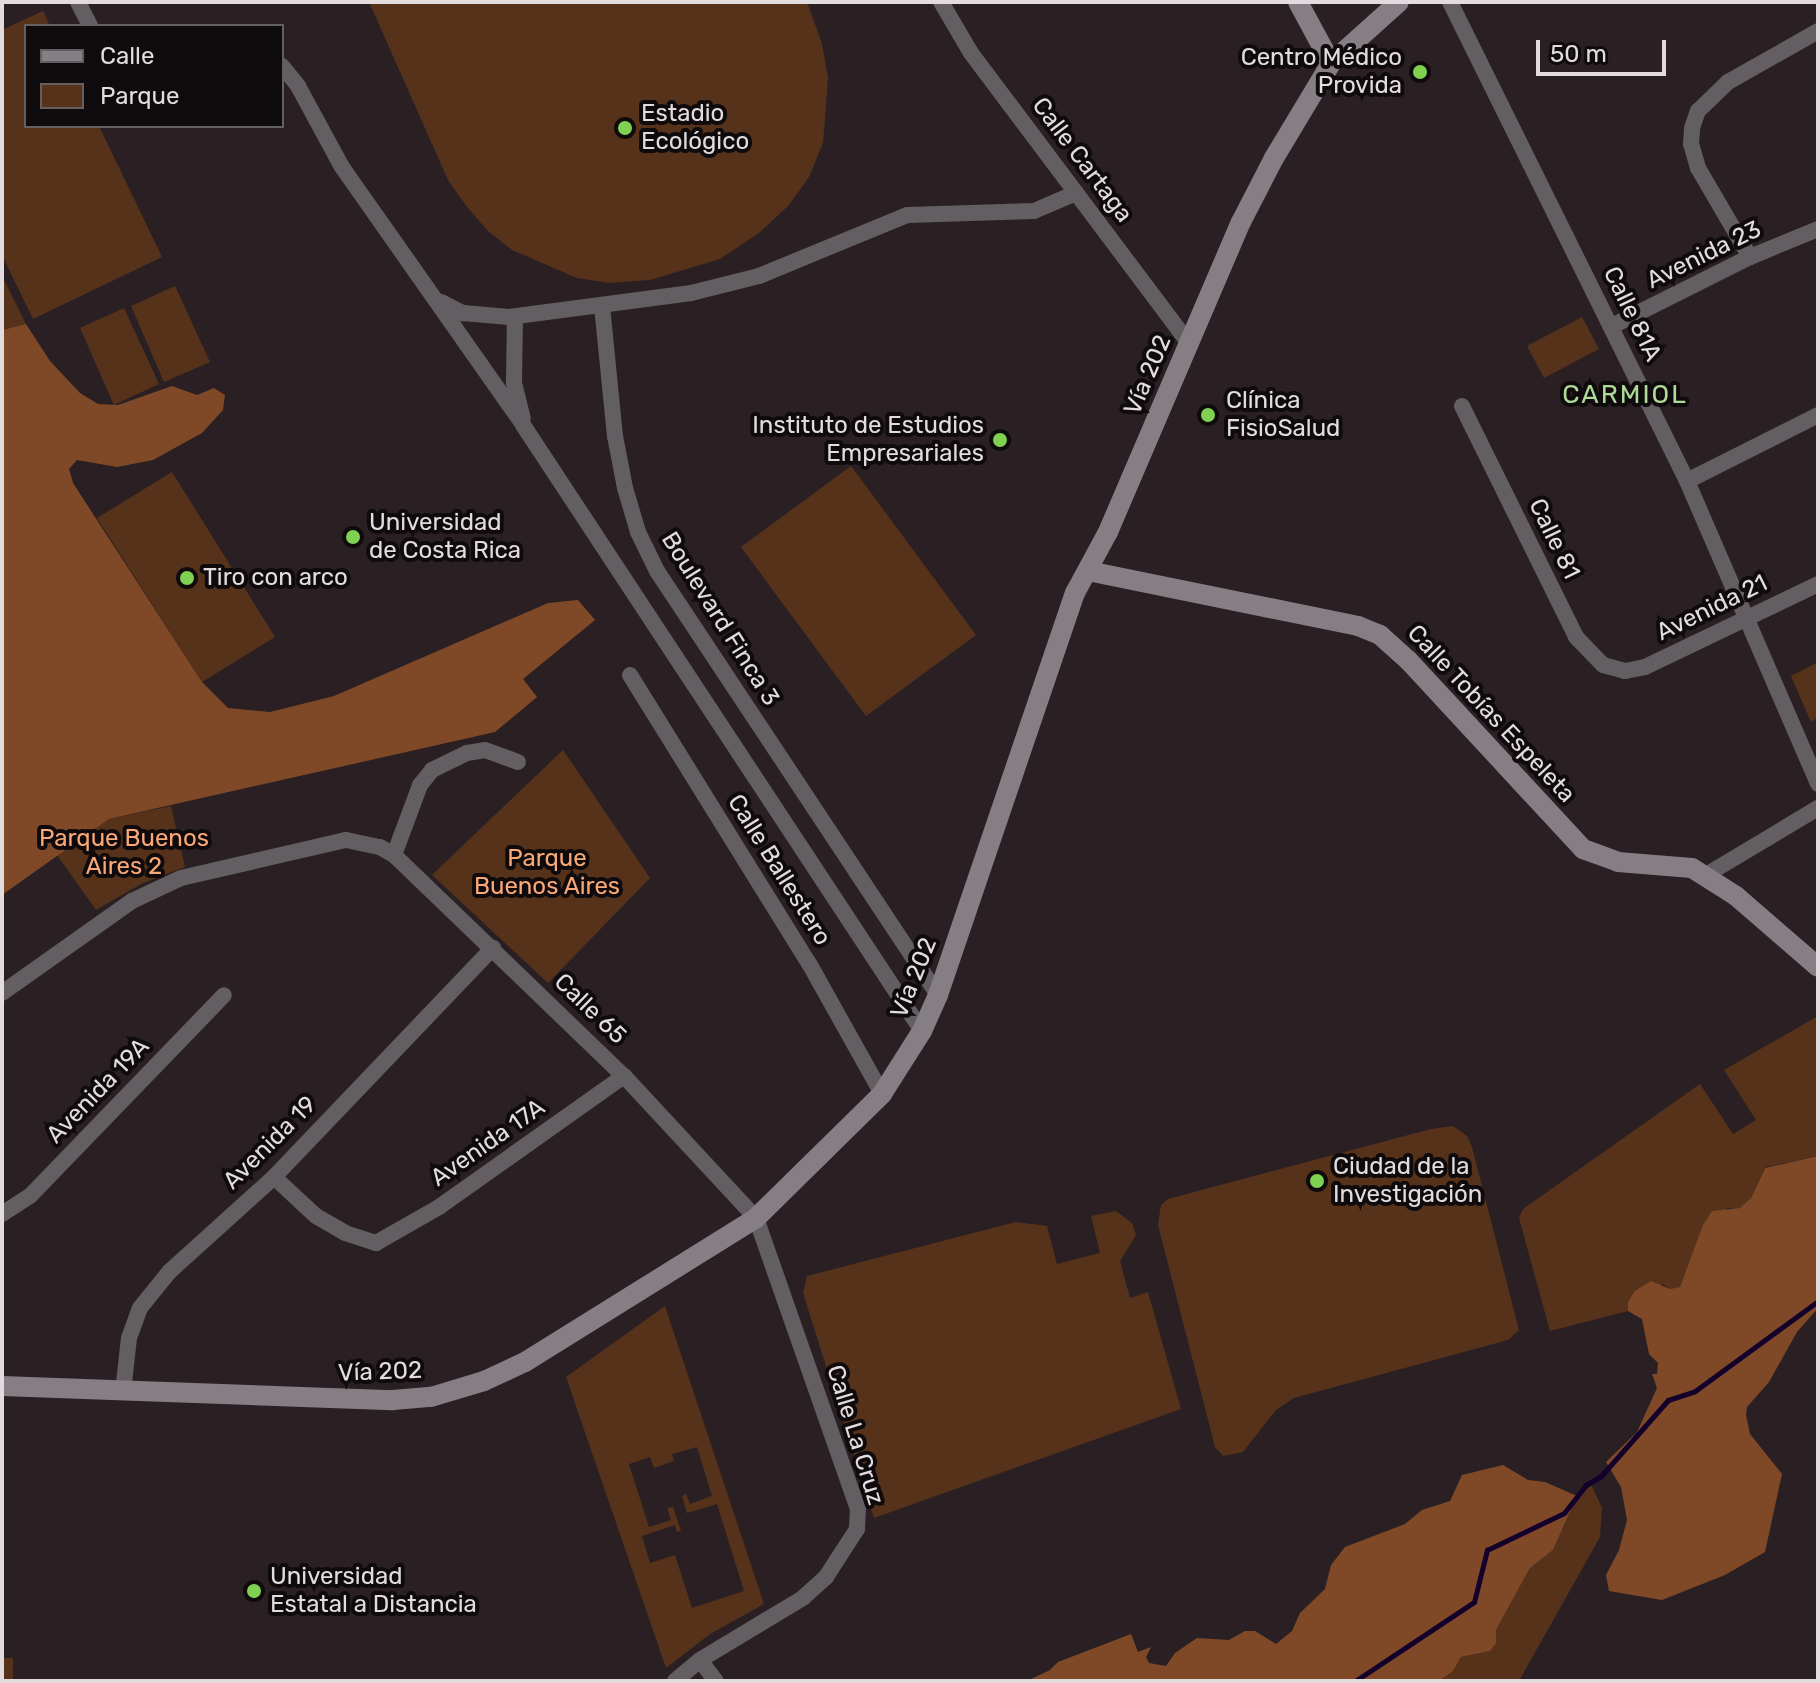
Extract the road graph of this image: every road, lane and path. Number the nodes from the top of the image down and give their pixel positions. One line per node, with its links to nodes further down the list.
1 (78, 2): 6 (street)
2 (941, 2): 10 (street, Calle Cartaga)
3 (1298, 2): 8 (main road)
4 (1399, 2): 8 (main road, Vía 202)
5 (1450, 2): 16 (street, Calle 81A)
6 (89, 24)
7 (1818, 31): 12 (street)
8 (1331, 63): 17 (main road, Vía 202)
9 (284, 68): 13 (street)
10 (1076, 193): 14 (street); 17 (street, Calle Cartaga)
11 (1818, 229): 12 (street, Avenida 23)
12 (1750, 257): 16 (street, Avenida 23)
13 (437, 299): 15 (street); 20 (street)
14 (602, 306): 15 (street); 36 (street, Boulevard Finca 3)
15 (515, 317): 20 (street)
16 (1612, 326): 21 (street, Calle 81A)
17 (1190, 345): 22 (main road, Vía 202)
18 (1462, 406): 25 (street, Calle 81)
19 (1818, 415): 21 (street)
20 (527, 432): 37 (street)
21 (1687, 481): 24 (street, Calle 81A)
22 (1088, 571): 31 (main road, Calle Tobías Espeleta); 36 (main road, Vía 202)
23 (1818, 584): 24 (street, Avenida 21)
24 (1747, 616): 25 (street, Avenida 21); 28 (street, Calle 81A)
25 (1625, 671)
26 (630, 675): 39 (street, Calle Ballestero)
27 (518, 762): 30 (street)
28 (1818, 784)
29 (1818, 808): 31 (street)
30 (387, 851): 32 (street, Calle 65); 34 (street)
31 (1706, 875): 33 (main road, Calle Tobías Espeleta)
32 (493, 948): 38 (street, Calle 65); 40 (street, Avenida 19)
33 (1818, 967)
34 (2, 993)
35 (224, 995): 41 (street, Avenida 19A)
36 (938, 995): 37 (main road, Vía 202)
37 (922, 1031): 39 (main road, Vía 202)
38 (624, 1076): 40 (street, Avenida 17A); 42 (street, Calle 65)
39 (882, 1094): 42 (main road, Vía 202)
40 (274, 1177): 44 (street, Avenida 19)
41 (2, 1214)
42 (756, 1218): 44 (main road, Vía 202); 45 (street, Calle La Cruz)
43 (2, 1386): 44 (main road, Vía 202)
44 (123, 1392)
45 (700, 1660): 46 (street, Calle La Cruz); 47 (street)
46 (675, 1681)
47 (716, 1681)

